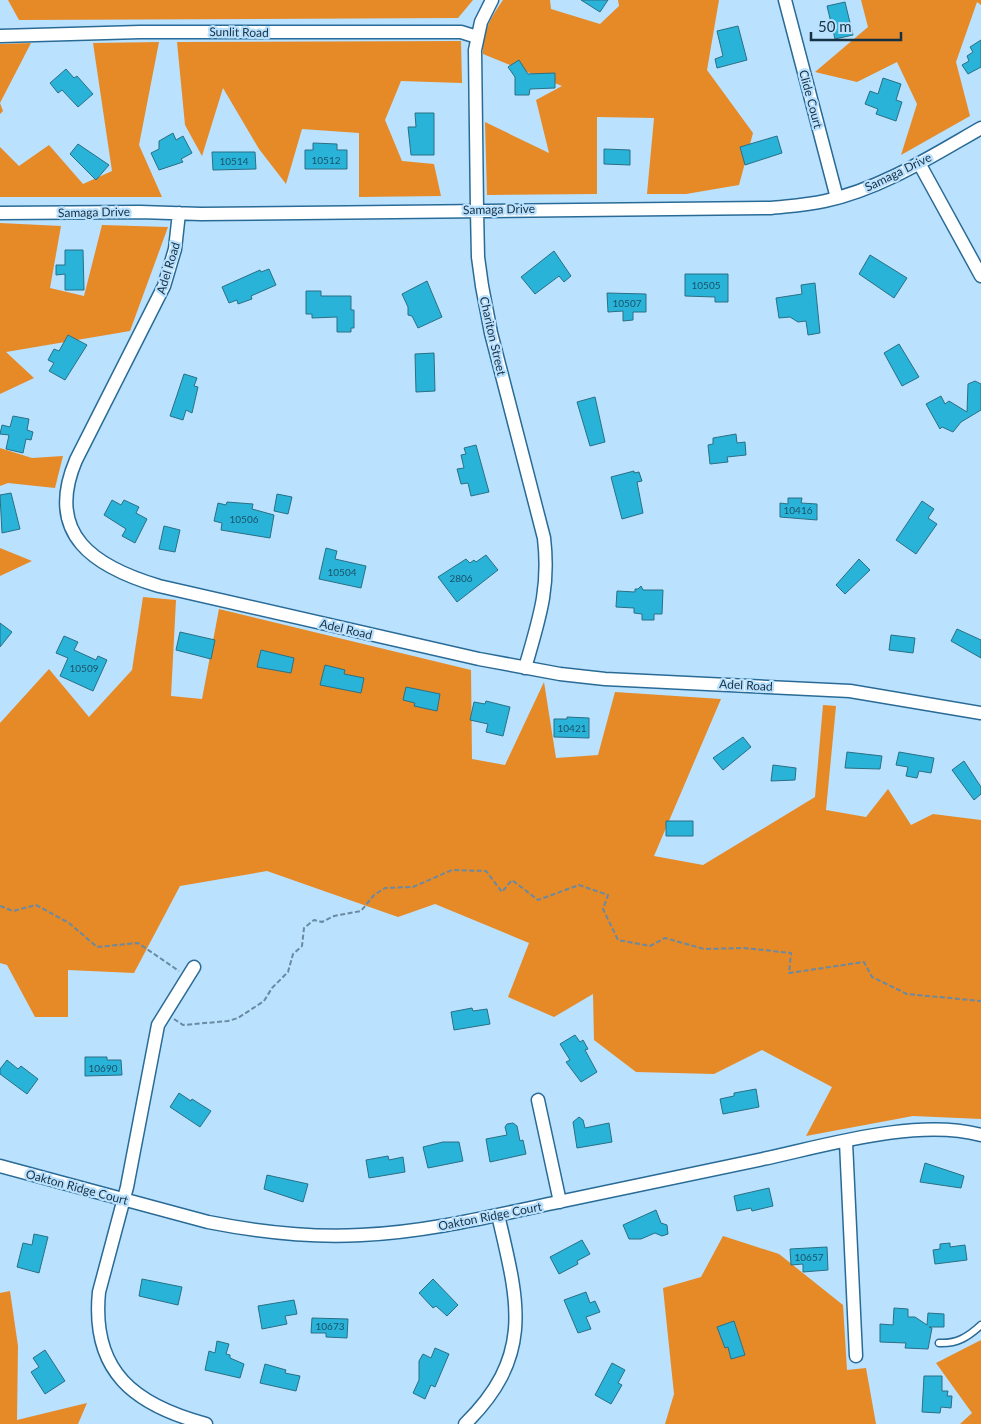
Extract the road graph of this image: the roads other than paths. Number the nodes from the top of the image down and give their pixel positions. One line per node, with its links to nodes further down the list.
1 (492, 0): 4 (street, Chariton Street)
2 (785, 0): 7 (street, Clide Court)
3 (0, 36): 4 (street, Sunlit Road)
4 (477, 37): 8 (street, Chariton Street)
5 (981, 128): 6 (street, Samaga Drive)
6 (919, 163): 7 (street, Samaga Drive); 11 (street)
7 (837, 198): 8 (street, Samaga Drive)
8 (477, 210): 10 (street, Samaga Drive); 12 (street, Chariton Street)
9 (0, 213): 10 (street, Samaga Drive)
10 (179, 213): 12 (street, Adel Road)
11 (981, 276)
12 (525, 668): 13 (street, Adel Road)
13 (981, 713)
14 (191, 972): 19 (street)
15 (538, 1100): 20 (street)
16 (981, 1135): 17 (street, Oakton Ridge Court)
17 (846, 1142): 20 (street, Oakton Ridge Court); 24 (street)
18 (0, 1166): 19 (street, Oakton Ridge Court)
19 (124, 1200): 21 (street, Oakton Ridge Court); 25 (street)
20 (560, 1202): 21 (street, Oakton Ridge Court)
21 (498, 1215): 26 (street)
22 (981, 1325): 23 (lane)
23 (939, 1343)
24 (856, 1356)
25 (206, 1424)
26 (465, 1424)

